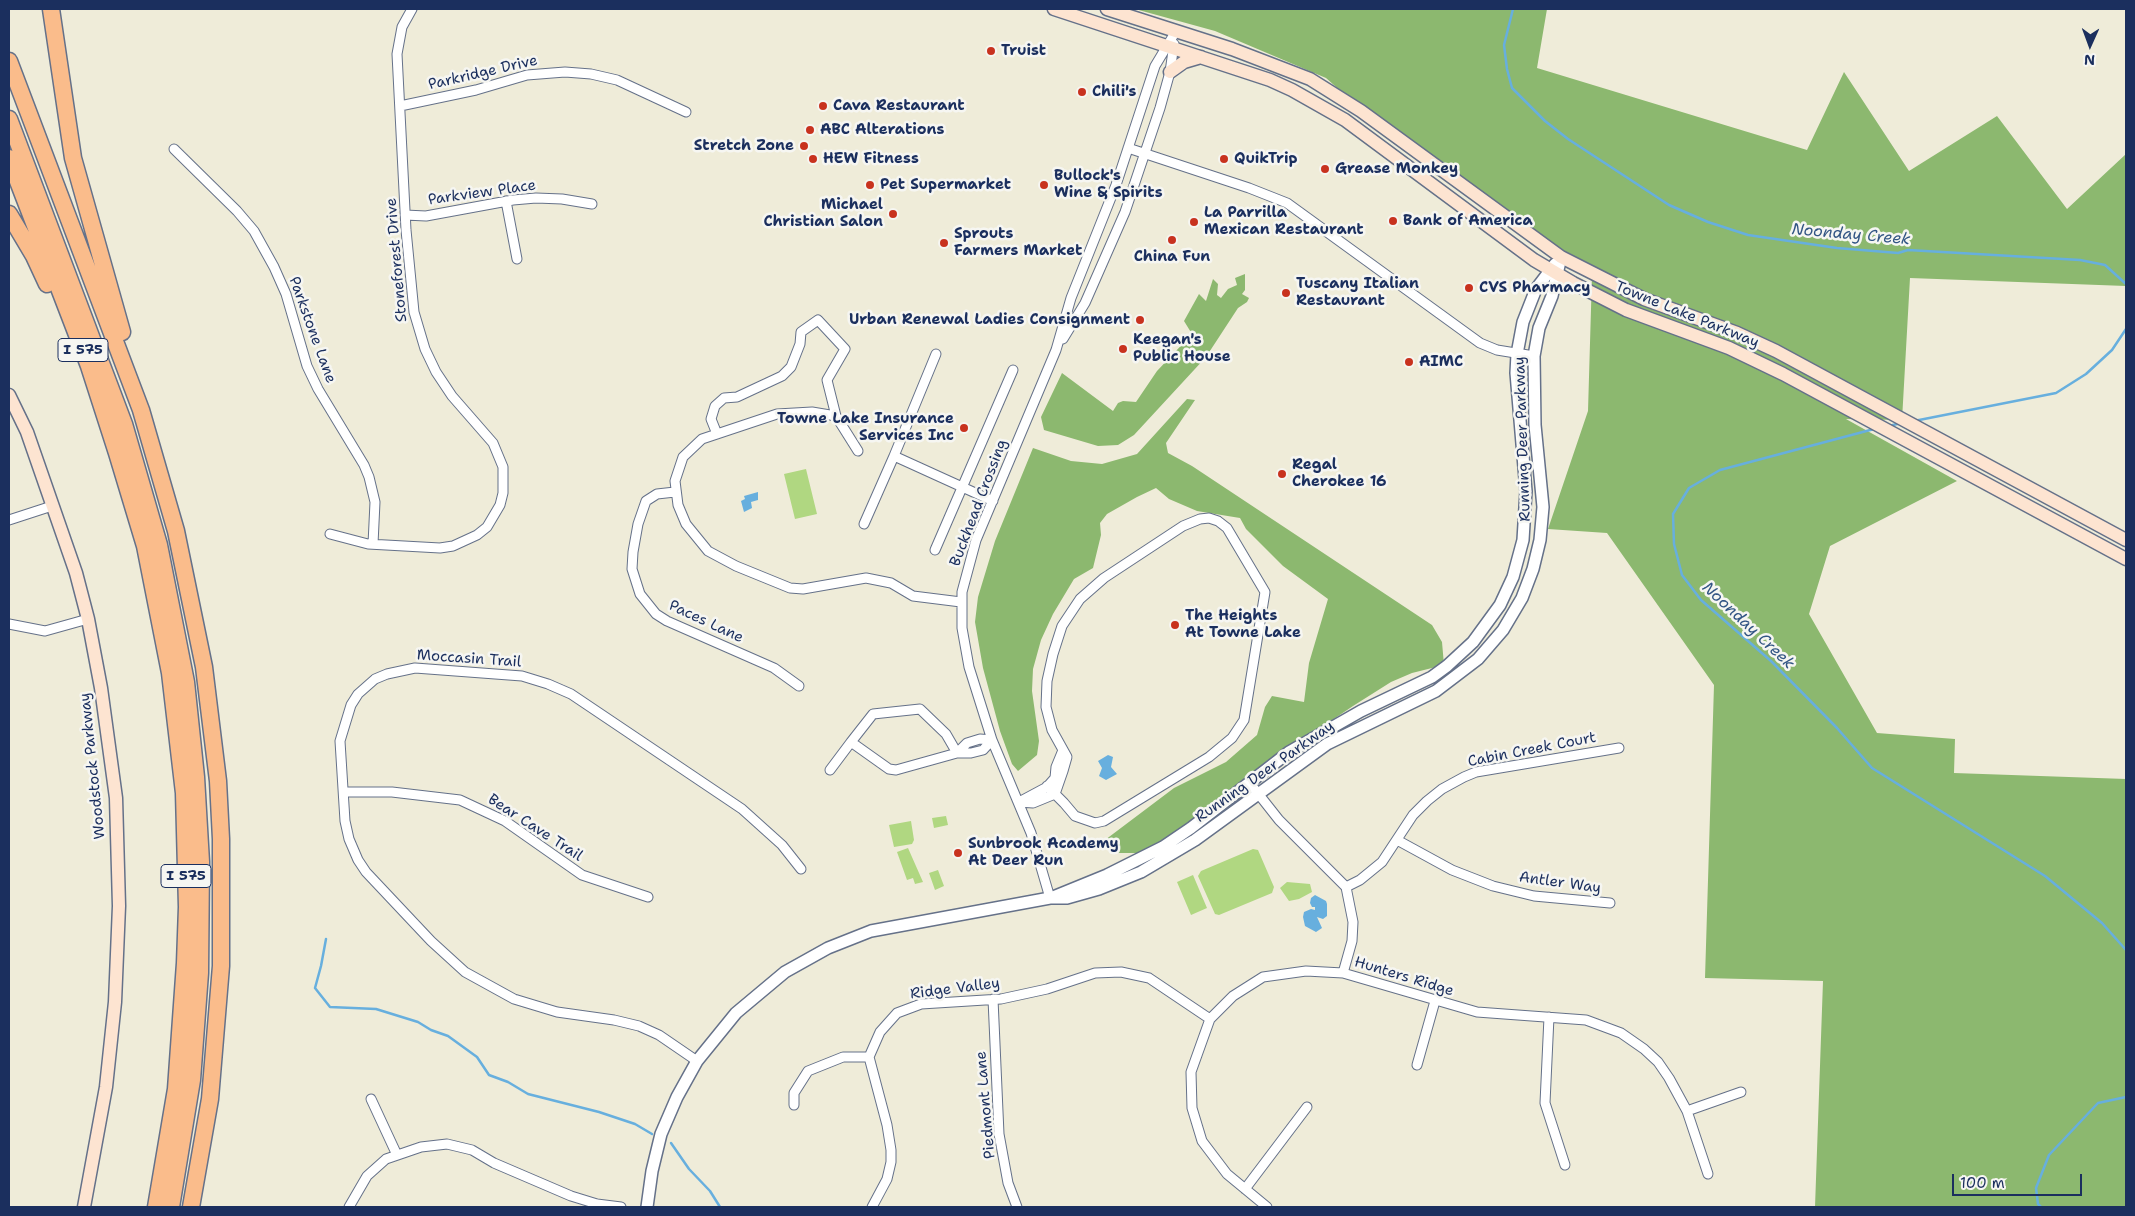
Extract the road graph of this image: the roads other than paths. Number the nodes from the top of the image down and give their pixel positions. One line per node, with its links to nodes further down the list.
1 (51, 9): 30 (highway)
2 (412, 9): 10 (street, Stoneforest Drive)
3 (1054, 9): 6 (main road, Towne Lake Parkway)
4 (1107, 9): 5 (main road, Towne Lake Parkway)
5 (1176, 31): 6 (street, Buckhead Crossing); 21 (main road, Towne Lake Parkway)
6 (1170, 47): 7 (main road, Towne Lake Parkway); 9 (street, Buckhead Crossing); 13 (street, Buckhead Crossing)
7 (1201, 57): 9 (main road); 23 (main road, Towne Lake Parkway)
8 (9, 61): 30 (highway, I 575)
9 (1170, 72): 15 (street, Buckhead Crossing)
10 (400, 106): 11 (street, Parkridge Drive); 20 (street, Stoneforest Drive)
11 (686, 112)
12 (9, 119): 88 (highway)
13 (1128, 148): 15 (street); 24 (street, Buckhead Crossing)
14 (174, 149): 43 (street, Parkstone Lane)
15 (1145, 154): 24 (street, Buckhead Crossing); 26 (street)
16 (9, 158): 44 (highway, I 575)
17 (506, 201): 18 (street, Parkview Place); 20 (street, Parkview Place); 22 (street)
18 (592, 204)
19 (9, 214): 44 (highway)
20 (406, 215): 43 (street, Stoneforest Drive)
21 (1561, 257): 23 (street, Running Deer Parkway); 42 (main road, Towne Lake Parkway)
22 (517, 259)
23 (1554, 272): 26 (street, Running Deer Parkway); 27 (street, Running Deer Parkway); 46 (main road, Towne Lake Parkway)
24 (1056, 350): 37 (street, Buckhead Crossing)
25 (936, 354): 34 (street)
26 (1517, 354): 27 (street); 57 (street, Running Deer Parkway)
27 (1534, 356): 60 (street, Running Deer Parkway)
28 (1013, 370): 35 (street)
29 (9, 395): 38 (main road, Woodstock Parkway)
30 (142, 410): 89 (highway, I 575)
31 (836, 416): 32 (street); 32 (street); 33 (street)
32 (717, 434): 36 (street)
33 (858, 451)
34 (894, 456): 35 (street); 40 (street)
35 (963, 487): 37 (street); 45 (street)
36 (675, 492): 47 (street); 50 (street, Paces Lane)
37 (993, 501): 47 (street, Buckhead Crossing)
38 (52, 506): 39 (street); 48 (main road, Woodstock Parkway)
39 (9, 520)
40 (864, 524)
41 (330, 534): 43 (street, Stoneforest Drive)
42 (2126, 540)
43 (373, 544)
44 (145, 546): 87 (highway, I 575)
45 (935, 550)
46 (2126, 559)
47 (961, 602): 51 (street, Buckhead Crossing)
48 (88, 619): 49 (street); 86 (main road, Woodstock Parkway)
49 (9, 624)
50 (799, 686)
51 (992, 740): 55 (street); 62 (street, Buckhead Crossing)
52 (852, 742): 55 (street); 55 (street); 56 (street)
53 (1619, 748): 63 (street, Cabin Creek Court)
54 (1063, 750): 58 (street); 61 (street); 61 (street)
55 (957, 753)
56 (830, 770)
57 (1249, 782): 60 (street); 67 (street, Running Deer Parkway)
58 (1048, 786): 61 (street); 62 (street)
59 (344, 792): 64 (street, Moccasin Trail); 66 (street, Bear Cave Trail); 75 (street, Moccasin Trail)
60 (1258, 793): 65 (street); 67 (street, Running Deer Parkway)
61 (1055, 794): 62 (street)
62 (1019, 802): 67 (street, Buckhead Crossing)
63 (1397, 840): 65 (street, Cabin Creek Court); 68 (street, Antler Way)
64 (801, 869)
65 (1346, 887): 69 (street)
66 (648, 897)
67 (1050, 898): 75 (street, Running Deer Parkway)
68 (1610, 903)
69 (1344, 973): 71 (street, Hunters Ridge); 73 (street, Hunters Ridge)
70 (993, 999): 73 (street, Ridge Valley); 74 (street, Ridge Valley); 94 (street, Piedmont Lane)
71 (1435, 1001): 72 (street, Hunters Ridge); 76 (street)
72 (1549, 1017): 81 (street, Hunters Ridge); 83 (street)
73 (1210, 1019): 85 (street, Hunters Ridge)
74 (869, 1058): 79 (street); 93 (street)
75 (697, 1061): 92 (street, Running Deer Parkway)
76 (1417, 1065)
77 (1741, 1092): 81 (street)
78 (371, 1099): 82 (street)
79 (794, 1105)
80 (1307, 1107): 85 (street)
81 (1687, 1110): 84 (street, Hunters Ridge)
82 (397, 1155): 90 (street); 91 (street)
83 (1565, 1165)
84 (1708, 1174)
85 (1245, 1189): 95 (street, Hunters Ridge)
86 (84, 1207)
87 (156, 1207)
88 (171, 1207)
89 (191, 1207)
90 (348, 1207)
91 (621, 1207)
92 (646, 1207)
93 (872, 1207)
94 (1017, 1207)
95 (1268, 1207)

